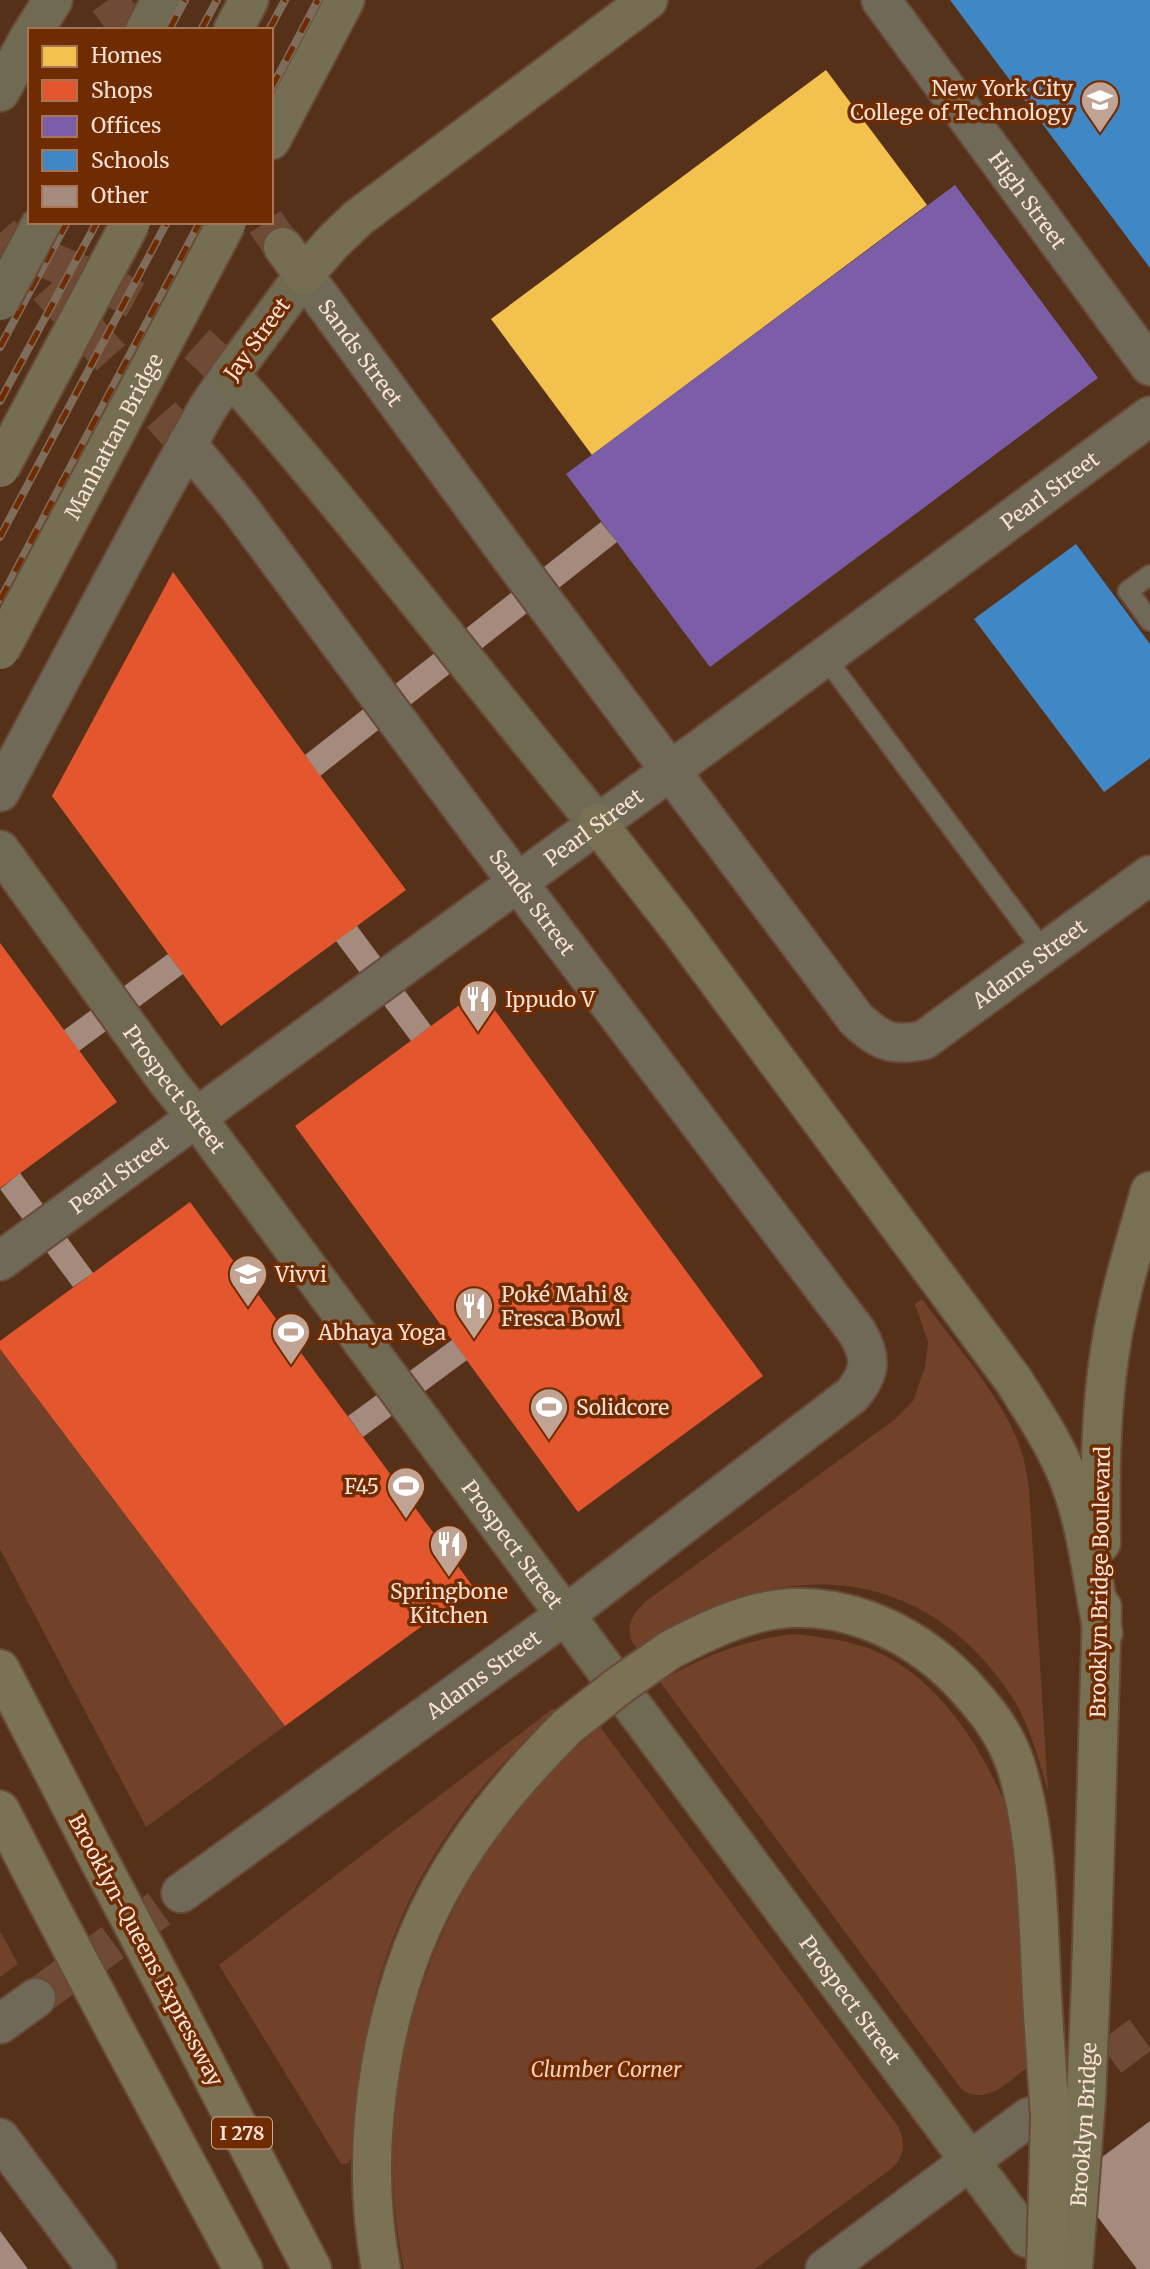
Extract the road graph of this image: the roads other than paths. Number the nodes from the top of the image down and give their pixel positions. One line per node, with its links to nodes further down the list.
1 (52, 0): 7 (main road)
2 (161, 0): 8 (main road)
3 (249, 0): 9 (main road)
4 (345, 0): 12 (main road)
5 (648, 0): 16 (main road, Jay Street)
6 (881, 0): 18 (street, High Street)
7 (35, 28)
8 (146, 28)
9 (234, 28)
10 (28, 40): 11 (main road)
11 (0, 92)
12 (273, 135)
13 (41, 224): 17 (main road, bridge)
14 (130, 224): 22 (main road, bridge)
15 (226, 224): 25 (main road, Manhattan Bridge, bridge)
16 (293, 261): 19 (main road, Jay Street); 27 (street, Sands Street)
17 (0, 301)
18 (1150, 366)
19 (230, 375): 21 (street, Jay Street); 29 (main road)
20 (1150, 416): 26 (street, Pearl Street)
21 (187, 444): 28 (street, Jay Street); 32 (street, Sands Street)
22 (0, 468)
23 (1150, 575): 24 (lane)
24 (1150, 621)
25 (0, 650)
26 (825, 657): 27 (street, Pearl Street); 33 (lane)
27 (671, 770): 29 (street, Pearl Street); 34 (street, Sands Street)
28 (0, 792)
29 (597, 823): 32 (street, Pearl Street); 40 (highway)
30 (0, 850): 35 (main road, Prospect Street)
31 (1150, 875): 33 (street, Adams Street)
32 (518, 882): 35 (street, Pearl Street); 38 (street, Sands Street)
33 (1045, 953): 34 (street, Adams Street)
34 (905, 1044)
35 (196, 1117): 37 (street, Pearl Street); 39 (main road, Prospect Street)
36 (1150, 1191): 40 (highway, Brooklyn Bridge Boulevard)
37 (0, 1261)
38 (868, 1364): 39 (street, Adams Street)
39 (565, 1615): 43 (street, Adams Street); 49 (main road, Prospect Street)
40 (1102, 1633): 44 (highway, Brooklyn Bridge Boulevard)
41 (0, 1669): 53 (highway, Brooklyn-Queens Expressway / I 278, bridge)
42 (0, 1810): 52 (highway, I 278, bridge)
43 (181, 1893)
44 (1091, 1979): 56 (highway, Brooklyn Bridge, bridge)
45 (36, 1998): 46 (street)
46 (0, 2024)
47 (1029, 2117): 49 (street)
48 (0, 2138): 51 (street)
49 (970, 2161): 50 (main road, Prospect Street); 55 (street)
50 (1037, 2254): 54 (highway, bridge)
51 (97, 2269)
52 (243, 2269)
53 (312, 2269)
54 (381, 2269)
55 (825, 2269)
56 (1073, 2269)

